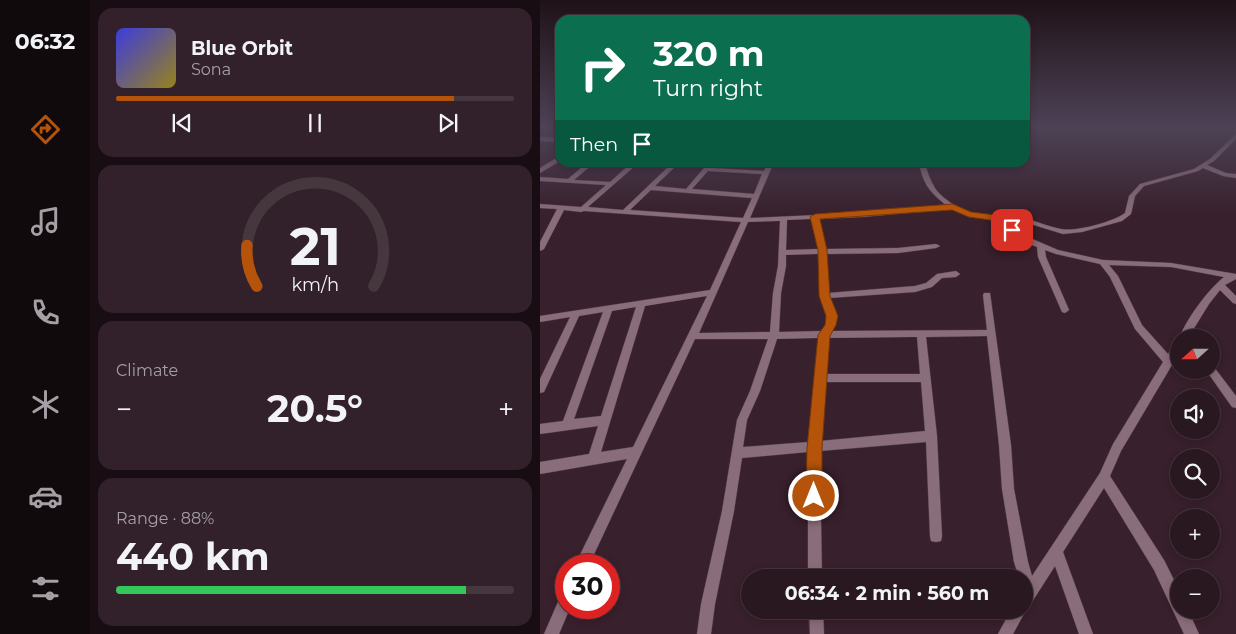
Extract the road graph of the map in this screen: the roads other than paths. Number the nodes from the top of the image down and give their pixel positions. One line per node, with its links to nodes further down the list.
1 (1215, 156): 3 (street)
2 (555, 161): 10 (street)
3 (1204, 166): 12 (street); 27 (street)
4 (586, 167): 14 (street)
5 (631, 167): 15 (street)
6 (673, 167): 16 (street)
7 (769, 167): 11 (street)
8 (923, 167): 20 (street)
9 (706, 169): 11 (street); 17 (street)
10 (540, 171)
11 (767, 173): 18 (street)
12 (1236, 176)
13 (540, 179): 14 (street)
14 (569, 181): 15 (street)
15 (611, 184): 22 (street)
16 (650, 188): 17 (street); 23 (street)
17 (687, 190): 18 (street)
18 (756, 196): 26 (street)
19 (540, 206): 21 (street)
20 (953, 207): 24 (street); 27 (street)
21 (561, 208): 22 (street); 28 (street)
22 (581, 210): 23 (street)
23 (624, 212): 26 (street)
24 (815, 217): 25 (street); 32 (street)
25 (784, 219): 26 (street); 33 (street)
26 (746, 220): 38 (street)
27 (1012, 230): 30 (street)
28 (542, 242): 31 (street)
29 (936, 246): 32 (street)
30 (1041, 246): 34 (street); 44 (street)
31 (540, 249)
32 (822, 250): 33 (street); 40 (street)
33 (782, 253): 49 (street)
34 (1103, 262): 36 (street); 54 (street)
35 (956, 274): 40 (street)
36 (1234, 276): 37 (street)
37 (1220, 284): 41 (street); 47 (street)
38 (713, 292): 42 (street); 52 (street)
39 (987, 295): 50 (street)
40 (824, 296): 51 (street)
41 (1236, 301)
42 (641, 304): 43 (street); 60 (street)
43 (609, 308): 45 (street); 61 (street)
44 (1065, 310)
45 (576, 314): 46 (street); 58 (street)
46 (540, 320)
47 (1189, 329)
48 (921, 333): 50 (street); 51 (street); 56 (street)
49 (774, 334): 51 (street); 52 (street); 66 (street)
50 (991, 334): 74 (street)
51 (824, 335): 55 (street)
52 (693, 336): 65 (street)
53 (1170, 358): 54 (street)
54 (1168, 361): 69 (street)
55 (820, 378): 56 (street); 64 (street)
56 (925, 378): 63 (street)
57 (1218, 379): 59 (street)
58 (540, 389)
59 (1236, 404)
60 (605, 420): 61 (street); 67 (street)
61 (567, 425): 62 (street)
62 (540, 429)
63 (931, 436): 64 (street); 70 (street)
64 (814, 448): 66 (street); 73 (street)
65 (635, 452): 67 (street); 72 (street)
66 (738, 453): 82 (street)
67 (593, 459): 68 (street)
68 (540, 468)
69 (1104, 478): 71 (street); 76 (street)
70 (936, 536)
71 (1056, 550): 75 (street); 85 (street)
72 (587, 554)
73 (815, 569)
74 (1022, 569)
75 (1033, 587)
76 (1170, 588)
77 (558, 619): 81 (street)
78 (816, 619): 83 (street)
79 (1014, 619): 84 (street)
80 (1185, 619): 86 (street)
81 (551, 634)
82 (704, 634)
83 (817, 634)
84 (1005, 634)
85 (1086, 634)
86 (1192, 634)

